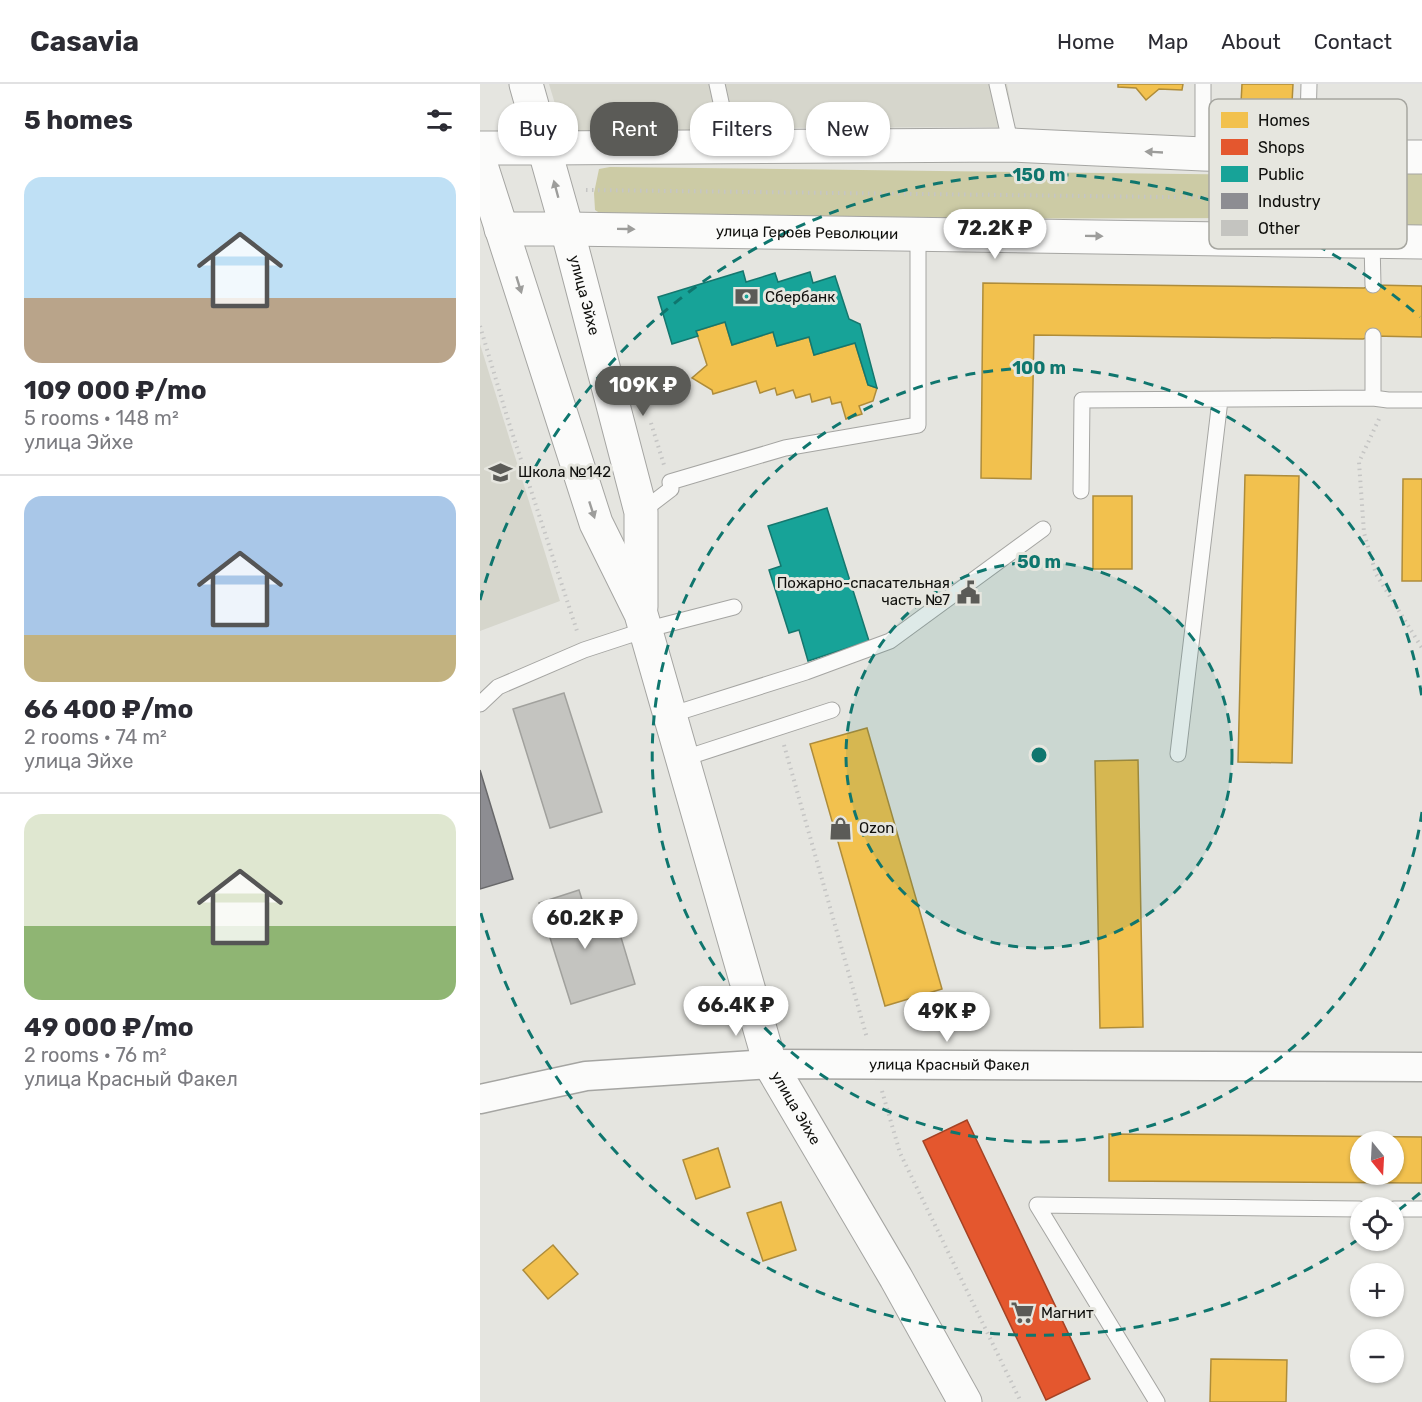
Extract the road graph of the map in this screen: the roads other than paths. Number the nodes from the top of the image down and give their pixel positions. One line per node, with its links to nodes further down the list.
1 (526, 84): 7 (main road, улица Эйхе)
2 (717, 84): 8 (lane)
3 (997, 84): 9 (lane)
4 (1203, 84): 15 (lane)
5 (1309, 84): 6 (lane)
6 (1309, 99)
7 (531, 102)
8 (721, 102)
9 (1011, 145): 10 (main road); 15 (main road, one-way to 9)
10 (794, 147)
11 (480, 148): 12 (main road)
12 (498, 148)
13 (578, 148): 14 (main road)
14 (690, 148)
15 (1203, 154): 16 (main road)
16 (1209, 154)
17 (547, 156): 20 (main road, улица Эйхе, one-way to 17)
18 (480, 162): 19 (main road, улица Эйхе)
19 (491, 229): 20 (main road, улица Героев Революции); 35 (main road, улица Эйхе, one-way to 35)
20 (567, 229): 21 (main road, улица Героев Революции, one-way to 21); 32 (main road, улица Эйхе)
21 (918, 234): 22 (main road, улица Героев Революции, one-way to 22); 32 (lane)
22 (1209, 239)
23 (1407, 242): 24 (main road, улица Героев Революции)
24 (1422, 242)
25 (1372, 249): 26 (lane)
26 (1373, 285)
27 (1373, 336): 28 (lane)
28 (1380, 399): 29 (lane); 30 (lane)
29 (1220, 400): 31 (lane); 39 (lane)
30 (1422, 400)
31 (1082, 490)
32 (641, 512): 35 (main road, улица Эйхе)
33 (1043, 529): 38 (lane)
34 (734, 606): 35 (lane)
35 (643, 622): 36 (lane); 38 (main road, улица Эйхе)
36 (480, 704)
37 (832, 710): 40 (lane)
38 (670, 715): 40 (main road, улица Эйхе)
39 (1178, 754)
40 (682, 759): 41 (main road, улица Эйхе)
41 (770, 1064): 42 (street, улица Красный Факел); 43 (street, улица Красный Факел); 47 (main road, улица Эйхе)
42 (1422, 1067)
43 (480, 1100)
44 (1350, 1209): 48 (lane)
45 (1404, 1209): 46 (lane)
46 (1422, 1209)
47 (965, 1402)
48 (1157, 1402)

